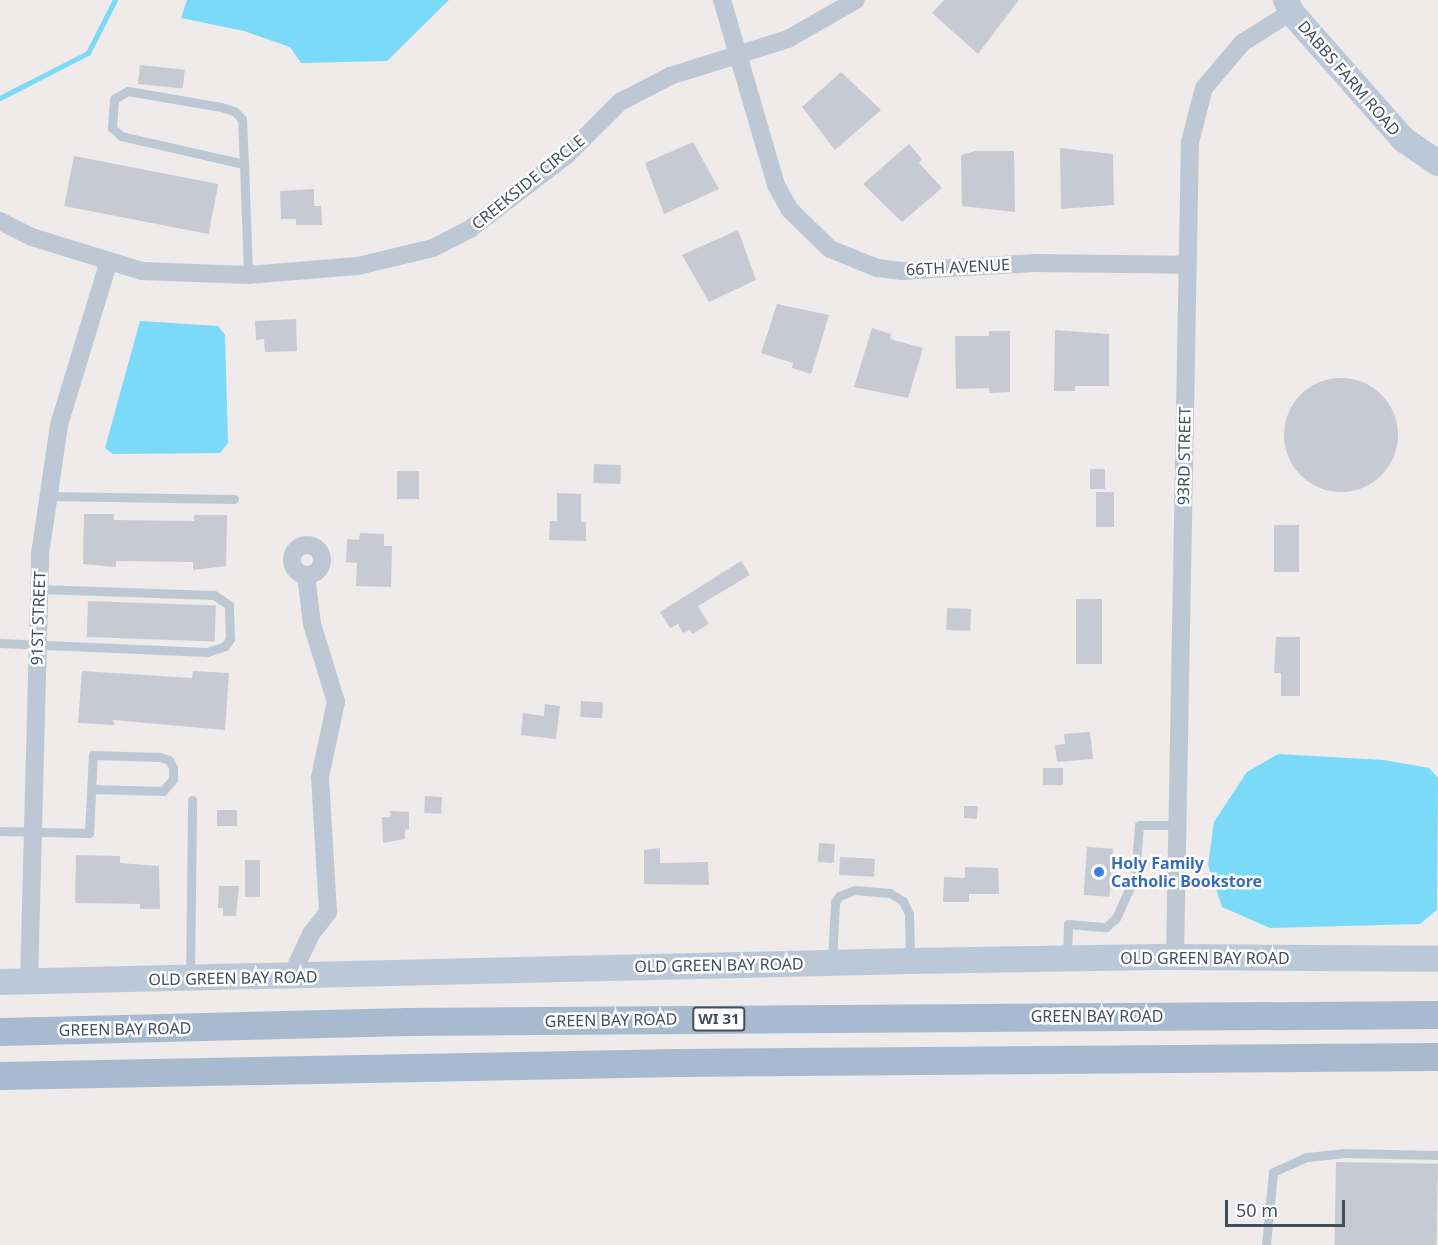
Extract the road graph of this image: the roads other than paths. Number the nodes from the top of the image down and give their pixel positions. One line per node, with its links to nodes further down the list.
1 (722, 0): 4 (street, 66TH AVENUE)
2 (856, 0): 4 (street, CREEKSIDE CIRCLE)
3 (1288, 6): 5 (street, DABBS FARM ROAD); 9 (street, 93RD STREET)
4 (738, 56): 9 (street, 66TH AVENUE); 10 (street, CREEKSIDE CIRCLE)
5 (1438, 163)
6 (244, 164): 6 (lane); 10 (lane)
7 (0, 221): 8 (street, CREEKSIDE CIRCLE)
8 (108, 264): 10 (street, CREEKSIDE CIRCLE); 11 (street, 91ST STREET)
9 (1187, 265): 19 (street, 93RD STREET)
10 (248, 275)
11 (48, 496): 12 (lane); 14 (street, 91ST STREET)
12 (234, 499)
13 (306, 575): 27 (street)
14 (39, 590): 16 (street, 91ST STREET); 16 (lane)
15 (0, 644): 16 (lane)
16 (36, 645): 21 (street, 91ST STREET)
17 (92, 789): 17 (lane); 21 (lane)
18 (192, 800): 28 (lane)
19 (1178, 825): 22 (street, 93RD STREET); 23 (lane)
20 (0, 831): 21 (lane)
21 (33, 832): 30 (street, 91ST STREET)
22 (1175, 957): 23 (street, OLD GREEN BAY ROAD); 24 (street, OLD GREEN BAY ROAD)
23 (1067, 958): 25 (street, OLD GREEN BAY ROAD)
24 (1438, 959)
25 (910, 961): 26 (street, OLD GREEN BAY ROAD); 26 (lane)
26 (832, 962): 27 (street, OLD GREEN BAY ROAD)
27 (291, 977): 28 (street, OLD GREEN BAY ROAD)
28 (190, 979): 30 (street, OLD GREEN BAY ROAD)
29 (0, 982): 30 (street, OLD GREEN BAY ROAD)
30 (29, 982)
31 (1438, 1015): 32 (main road, GREEN BAY ROAD / WI 31)
32 (0, 1032)
33 (1438, 1057): 34 (main road)
34 (0, 1076)
35 (1438, 1155): 36 (lane)
36 (1266, 1245)

